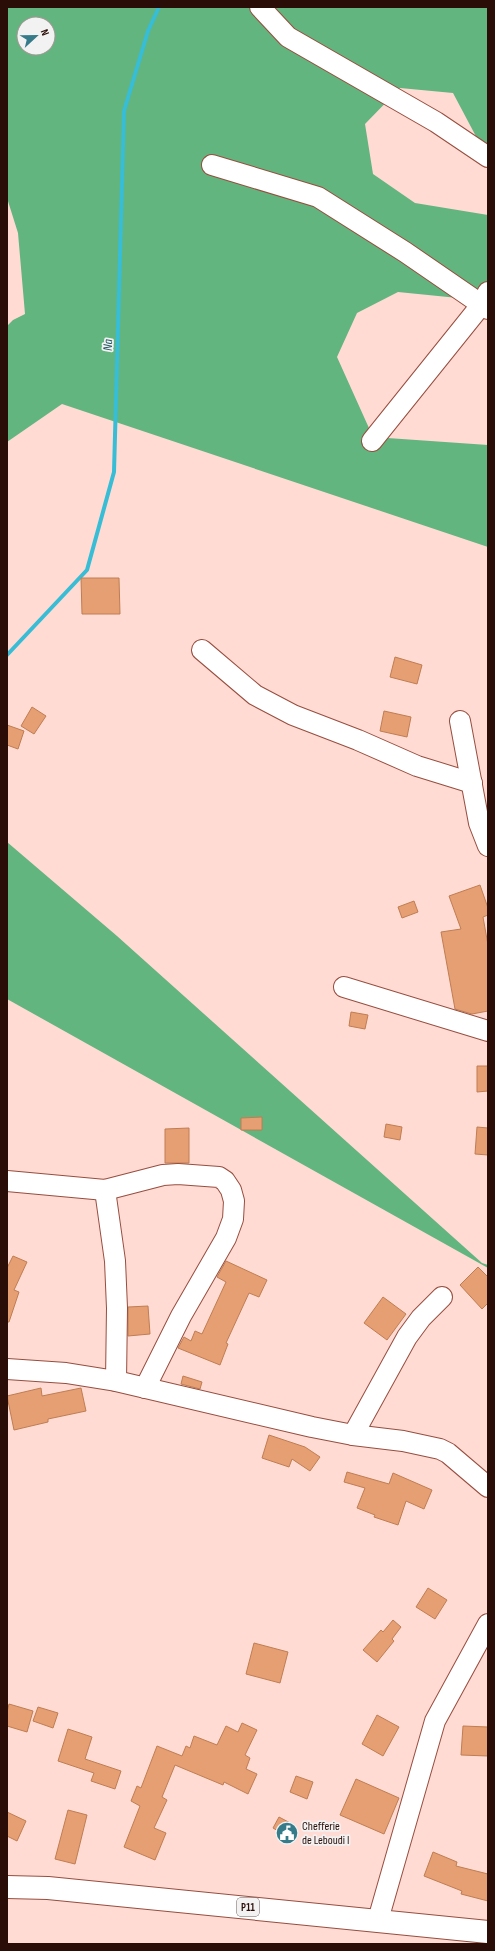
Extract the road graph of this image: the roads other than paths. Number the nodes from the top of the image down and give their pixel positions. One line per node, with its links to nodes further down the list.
1 (260, 7): 2 (street)
2 (488, 157)
3 (212, 165): 4 (street)
4 (486, 302): 5 (street)
5 (372, 441)
6 (202, 650): 8 (street)
7 (460, 721): 8 (street)
8 (472, 783): 9 (street)
9 (488, 846)
10 (344, 987): 11 (street)
11 (488, 1030)
12 (7, 1182): 13 (street)
13 (105, 1190): 16 (street); 17 (street)
14 (442, 1297): 18 (street)
15 (7, 1369): 16 (street)
16 (116, 1381): 17 (street)
17 (145, 1388): 18 (street)
18 (353, 1435): 19 (street)
19 (488, 1487)
20 (488, 1624): 22 (street)
21 (7, 1887): 22 (main road, P11)
22 (378, 1920): 23 (main road, P11)
23 (488, 1932)

